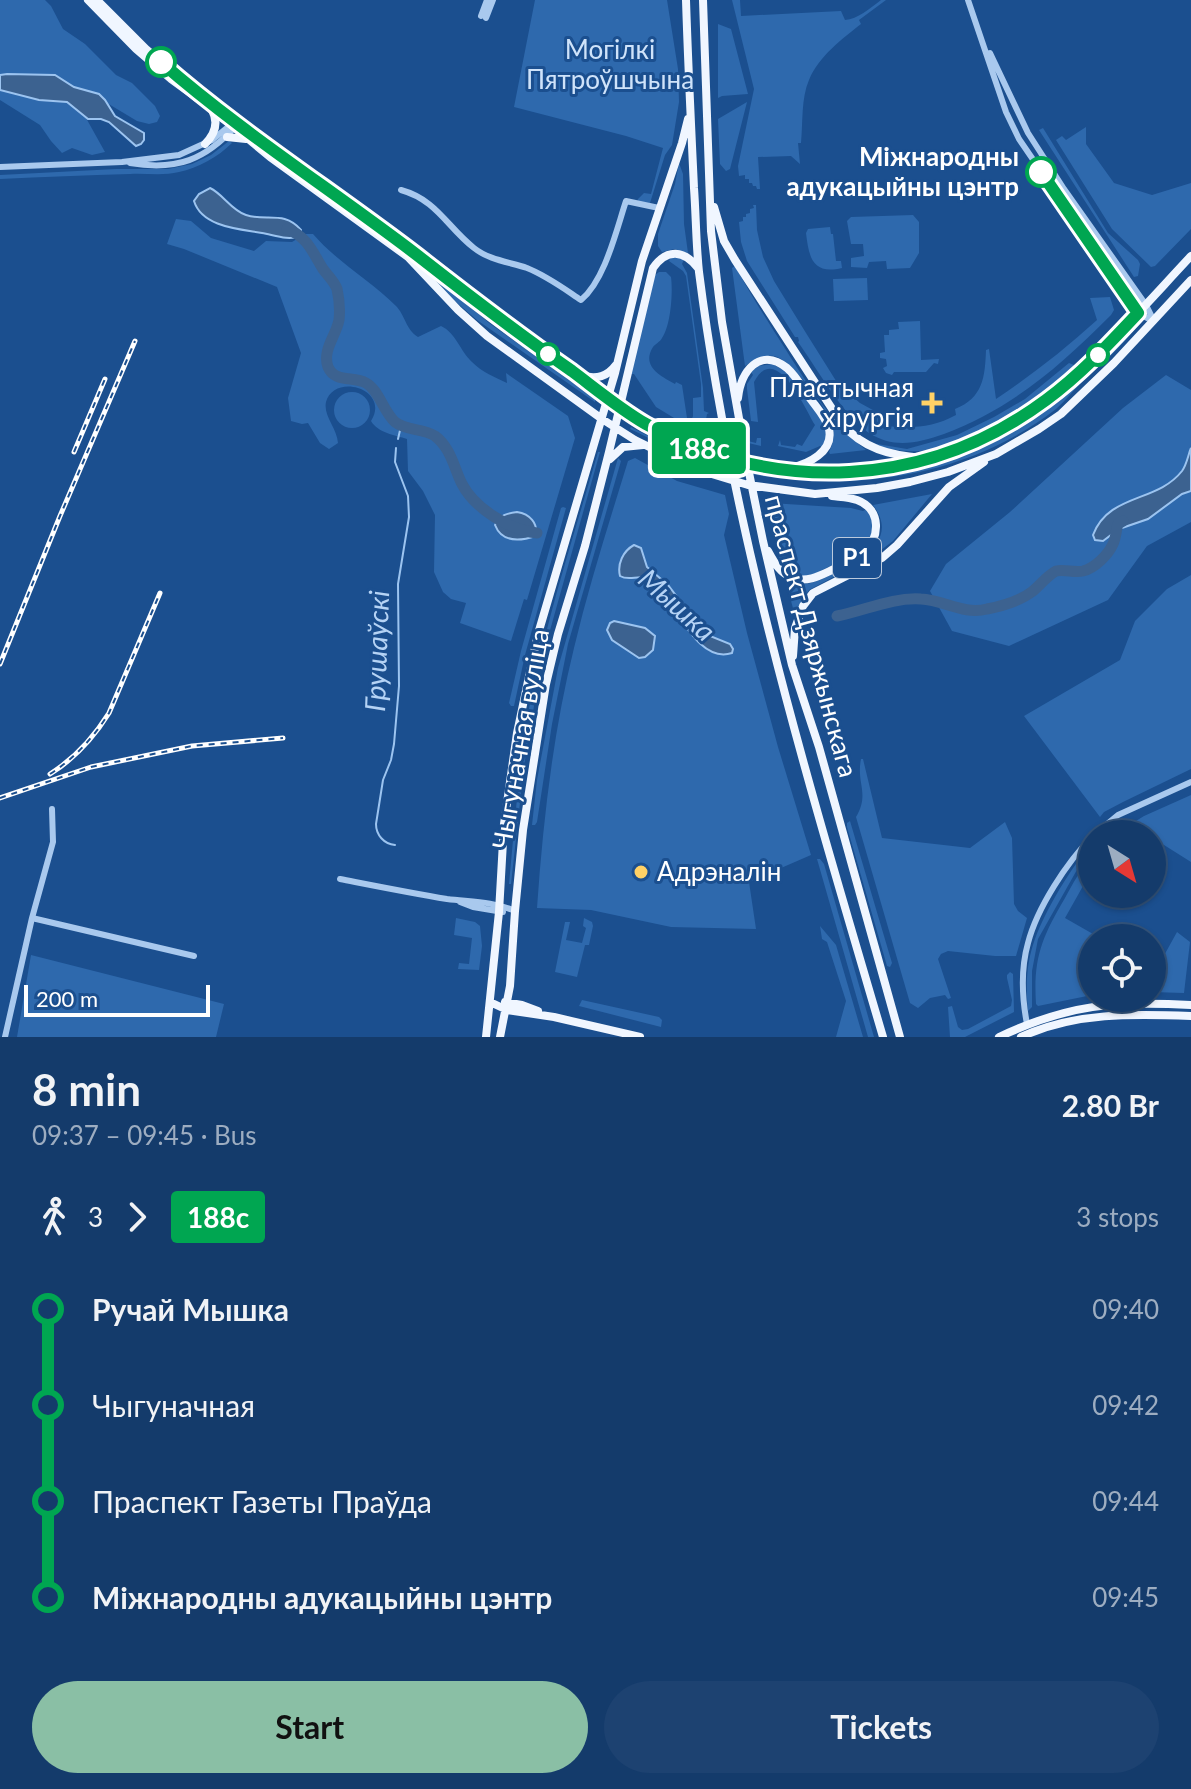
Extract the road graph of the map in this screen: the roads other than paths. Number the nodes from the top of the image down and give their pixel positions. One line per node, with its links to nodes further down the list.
1 (88, 0): 9 (main road)
2 (97, 0): 11 (main road)
3 (487, 0): 4 (street)
4 (493, 0)
5 (686, 0): 10 (main road, праспект Дзяржынскага)
6 (703, 0): 17 (main road, праспект Дзяржынскага / Р1)
7 (968, 0): 8 (street)
8 (980, 32): 23 (street); 24 (street)
9 (212, 109): 11 (main road); 14 (main road)
10 (690, 110): 19 (main road, Чыгуначная вуліца); 21 (main road, праспект Дзяржынскага)
11 (235, 126): 12 (street); 13 (main road); 14 (street); 27 (main road)
12 (227, 137): 13 (main road); 15 (street)
13 (249, 140): 31 (main road)
14 (205, 144): 15 (street)
15 (122, 162): 16 (street)
16 (0, 167)
17 (709, 187): 30 (main road, праспект Дзяржынскага / Р1); 35 (main road)
18 (401, 190): 19 (street)
19 (659, 208): 26 (main road, Чыгуначная вуліца)
20 (1191, 256): 23 (main road)
21 (699, 269): 29 (main road, Чыгуначная вуліца); 62 (main road, праспект Дзяржынскага)
22 (1191, 280): 25 (main road)
23 (1146, 305): 24 (main road); 25 (street)
24 (1138, 313): 25 (street); 35 (main road)
25 (1153, 321): 34 (main road)
26 (617, 365): 27 (main road); 28 (main road, Чыгуначная вуліца)
27 (575, 374): 28 (main road)
28 (608, 398): 29 (main road); 31 (main road, Чыгуначная вуліца)
29 (620, 406): 32 (main road, Чыгуначная вуліца); 37 (main road)
30 (738, 412): 37 (main road); 39 (main road, праспект Дзяржынскага / Р1)
31 (602, 419): 32 (main road); 46 (main road, Чыгуначная вуліца)
32 (615, 427): 33 (main road); 36 (main road, Чыгуначная вуліца)
33 (644, 445): 36 (main road); 38 (main road, Р1)
34 (996, 454): 38 (main road); 40 (main road)
35 (939, 457): 37 (main road)
36 (605, 468): 47 (main road, Чыгуначная вуліца)
37 (777, 469)
38 (815, 494): 39 (main road, Р1)
39 (763, 541): 40 (main road, праспект Дзяржынскага)
40 (792, 665): 63 (main road, праспект Дзяржынскага)
41 (1191, 782): 43 (street)
42 (52, 809): 48 (street)
43 (1112, 820)
44 (1078, 854): 57 (street)
45 (340, 879): 46 (street)
46 (500, 908): 47 (street); 50 (main road, Чыгуначная вуліца)
47 (515, 911): 52 (main road, Чыгуначная вуліца)
48 (32, 918): 49 (street); 58 (street)
49 (194, 956)
50 (490, 1002): 52 (main road); 59 (main road, Чыгуначная вуліца)
51 (1185, 1005): 55 (main road)
52 (507, 1006): 60 (main road, Чыгуначная вуліца); 61 (main road)
53 (1078, 1009): 57 (main road)
54 (1079, 1012): 56 (main road)
55 (1185, 1016): 56 (main road)
56 (1080, 1019): 57 (main road)
57 (1028, 1028): 64 (main road); 65 (main road)
58 (5, 1037)
59 (486, 1037)
60 (500, 1037)
61 (640, 1037)
62 (883, 1037)
63 (900, 1037)
64 (999, 1037)
65 (1021, 1037)

